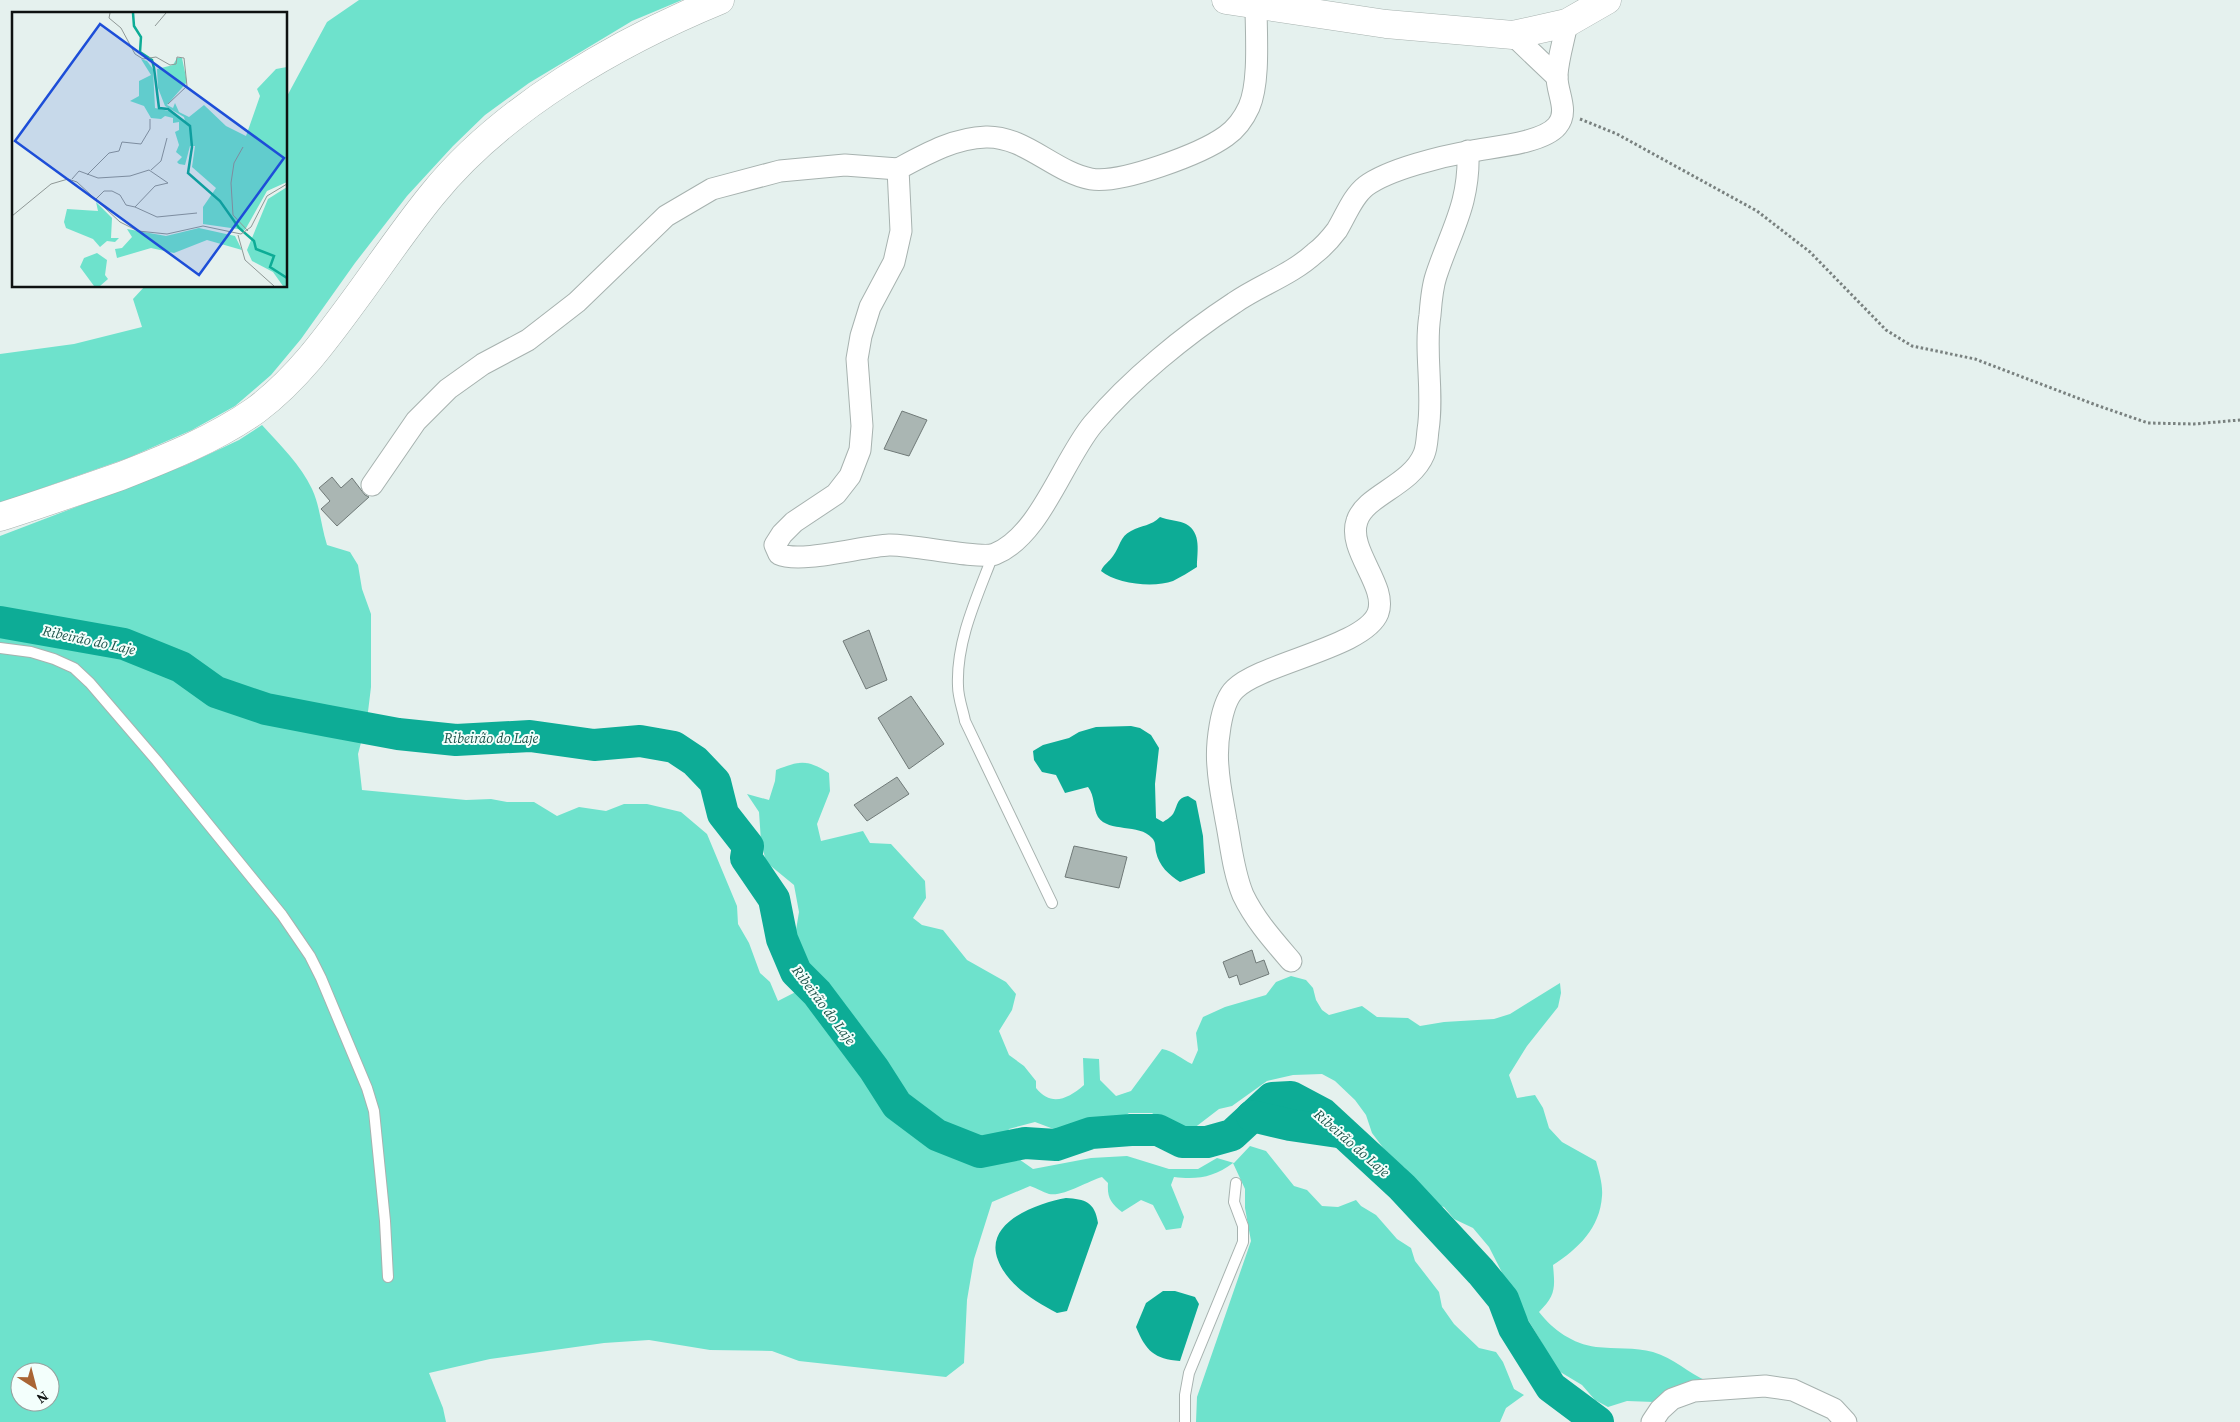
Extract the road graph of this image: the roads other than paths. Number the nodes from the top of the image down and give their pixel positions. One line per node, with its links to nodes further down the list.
1 (720, 0): 11 (main road)
2 (1226, 0): 4 (main road)
3 (1607, 0): 5 (main road)
4 (1256, 5): 6 (main road); 9 (street)
5 (1567, 23): 6 (main road); 7 (street)
6 (1513, 35): 7 (street)
7 (1557, 77): 8 (street)
8 (1468, 152): 12 (street); 15 (street)
9 (898, 168): 10 (street); 12 (street)
10 (372, 484)
11 (0, 517)
12 (993, 555): 14 (lane)
13 (0, 648): 17 (lane)
14 (1052, 903)
15 (1291, 961)
16 (1236, 1183): 18 (lane)
17 (388, 1277)
18 (1185, 1422)
19 (1652, 1422): 20 (street)
20 (1846, 1422)

